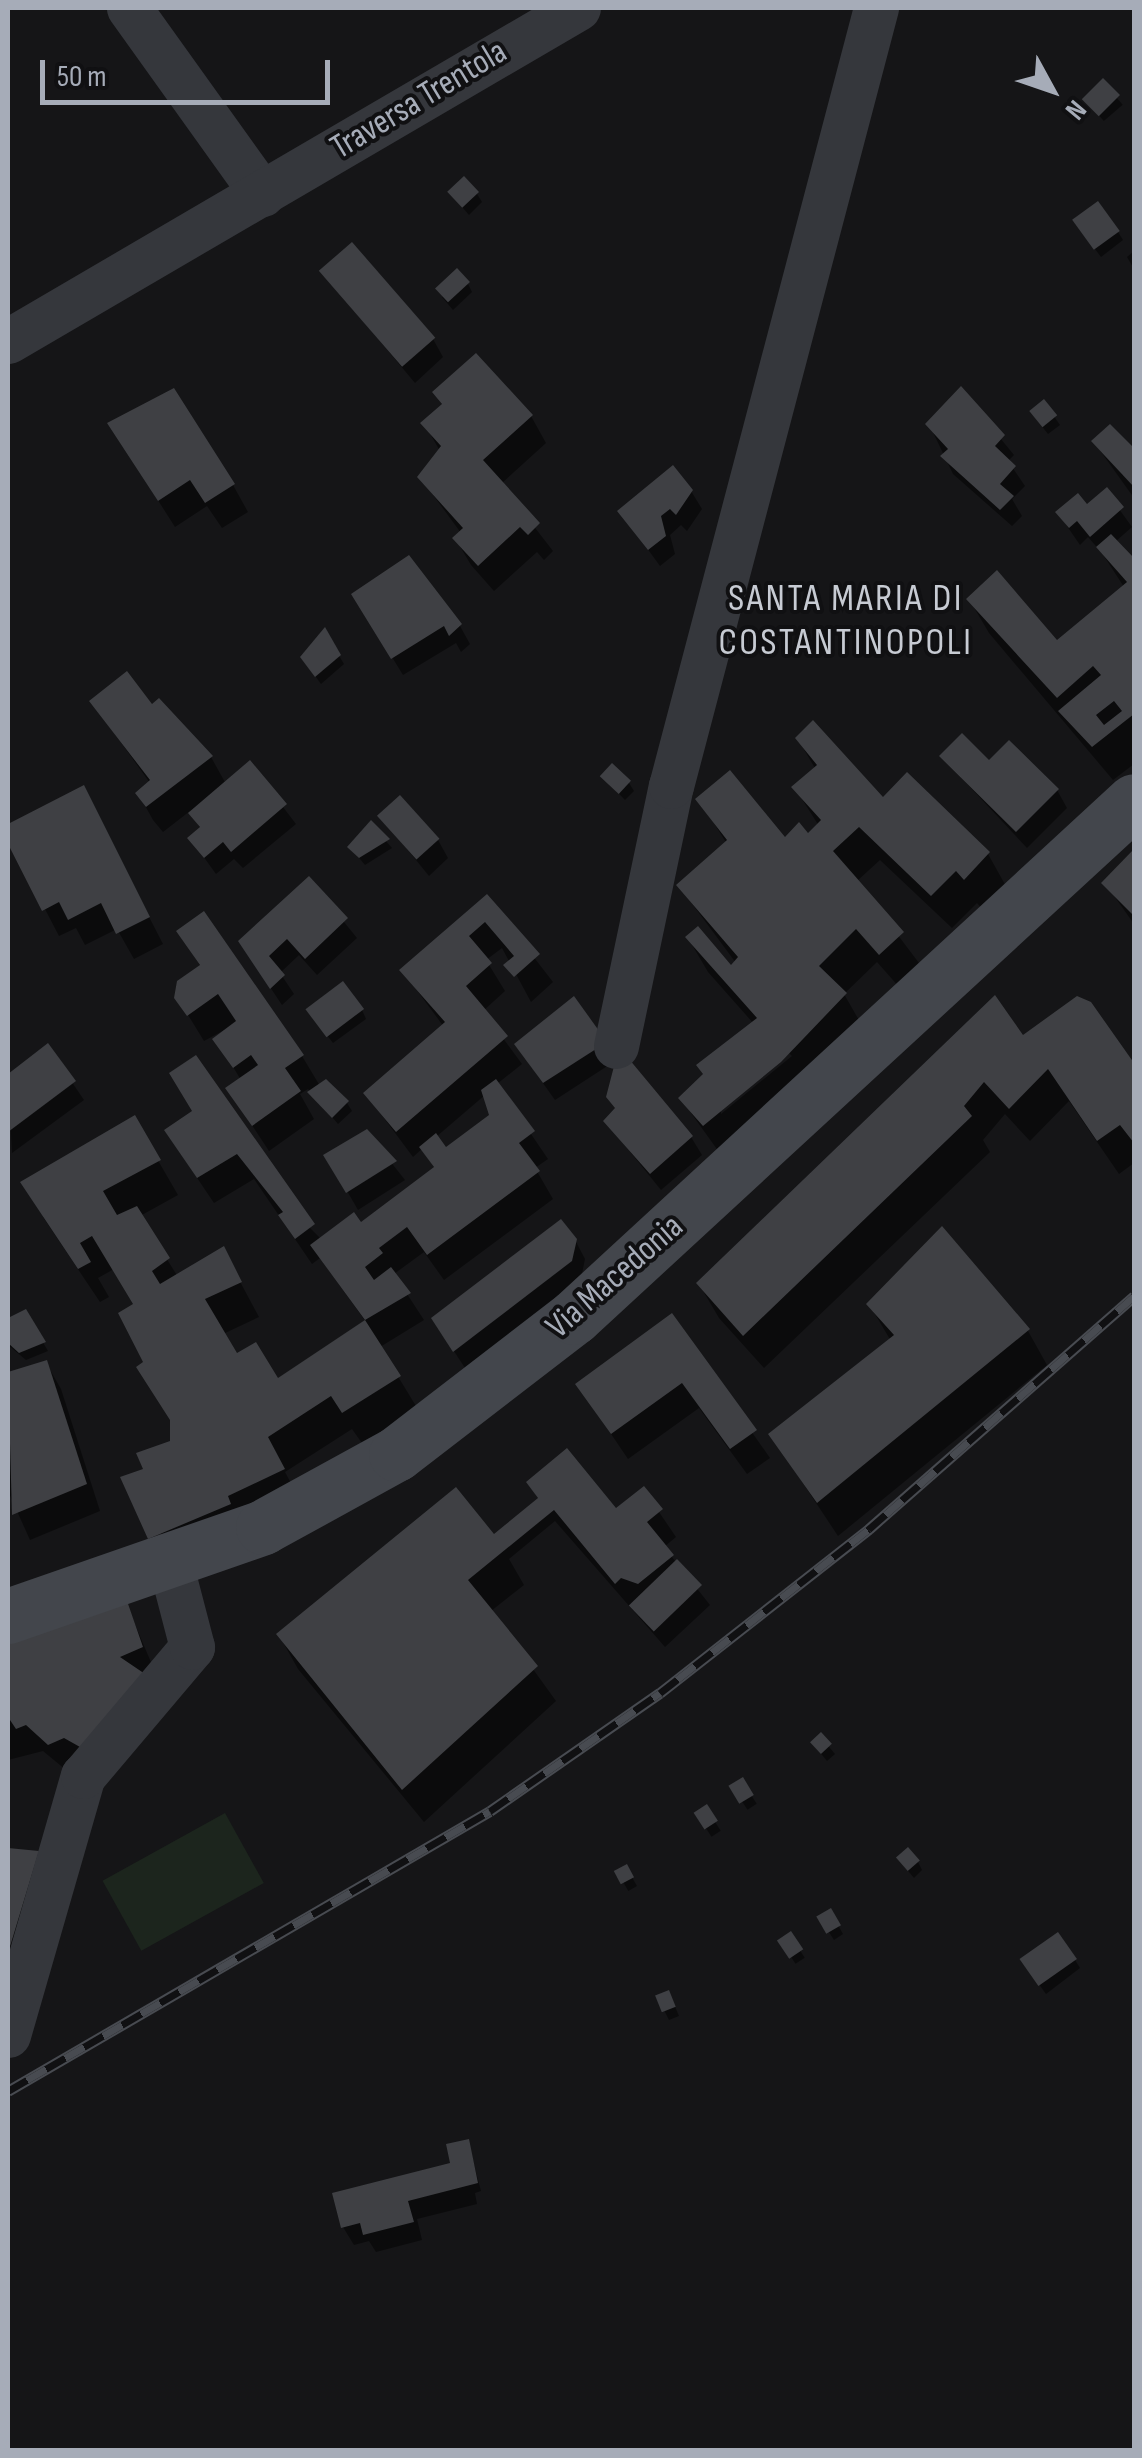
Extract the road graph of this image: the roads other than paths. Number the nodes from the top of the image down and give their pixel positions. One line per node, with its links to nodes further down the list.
1 (129, 8): 4 (street)
2 (578, 8): 4 (street, Traversa Trentola)
3 (876, 8): 7 (street)
4 (262, 194): 5 (street, Traversa Trentola)
5 (8, 342)
6 (1134, 801): 8 (main road, Via Macedonia)
7 (616, 1046)
8 (168, 1559): 9 (main road, Via Macedonia); 10 (street)
9 (8, 1616)
10 (8, 2035)

